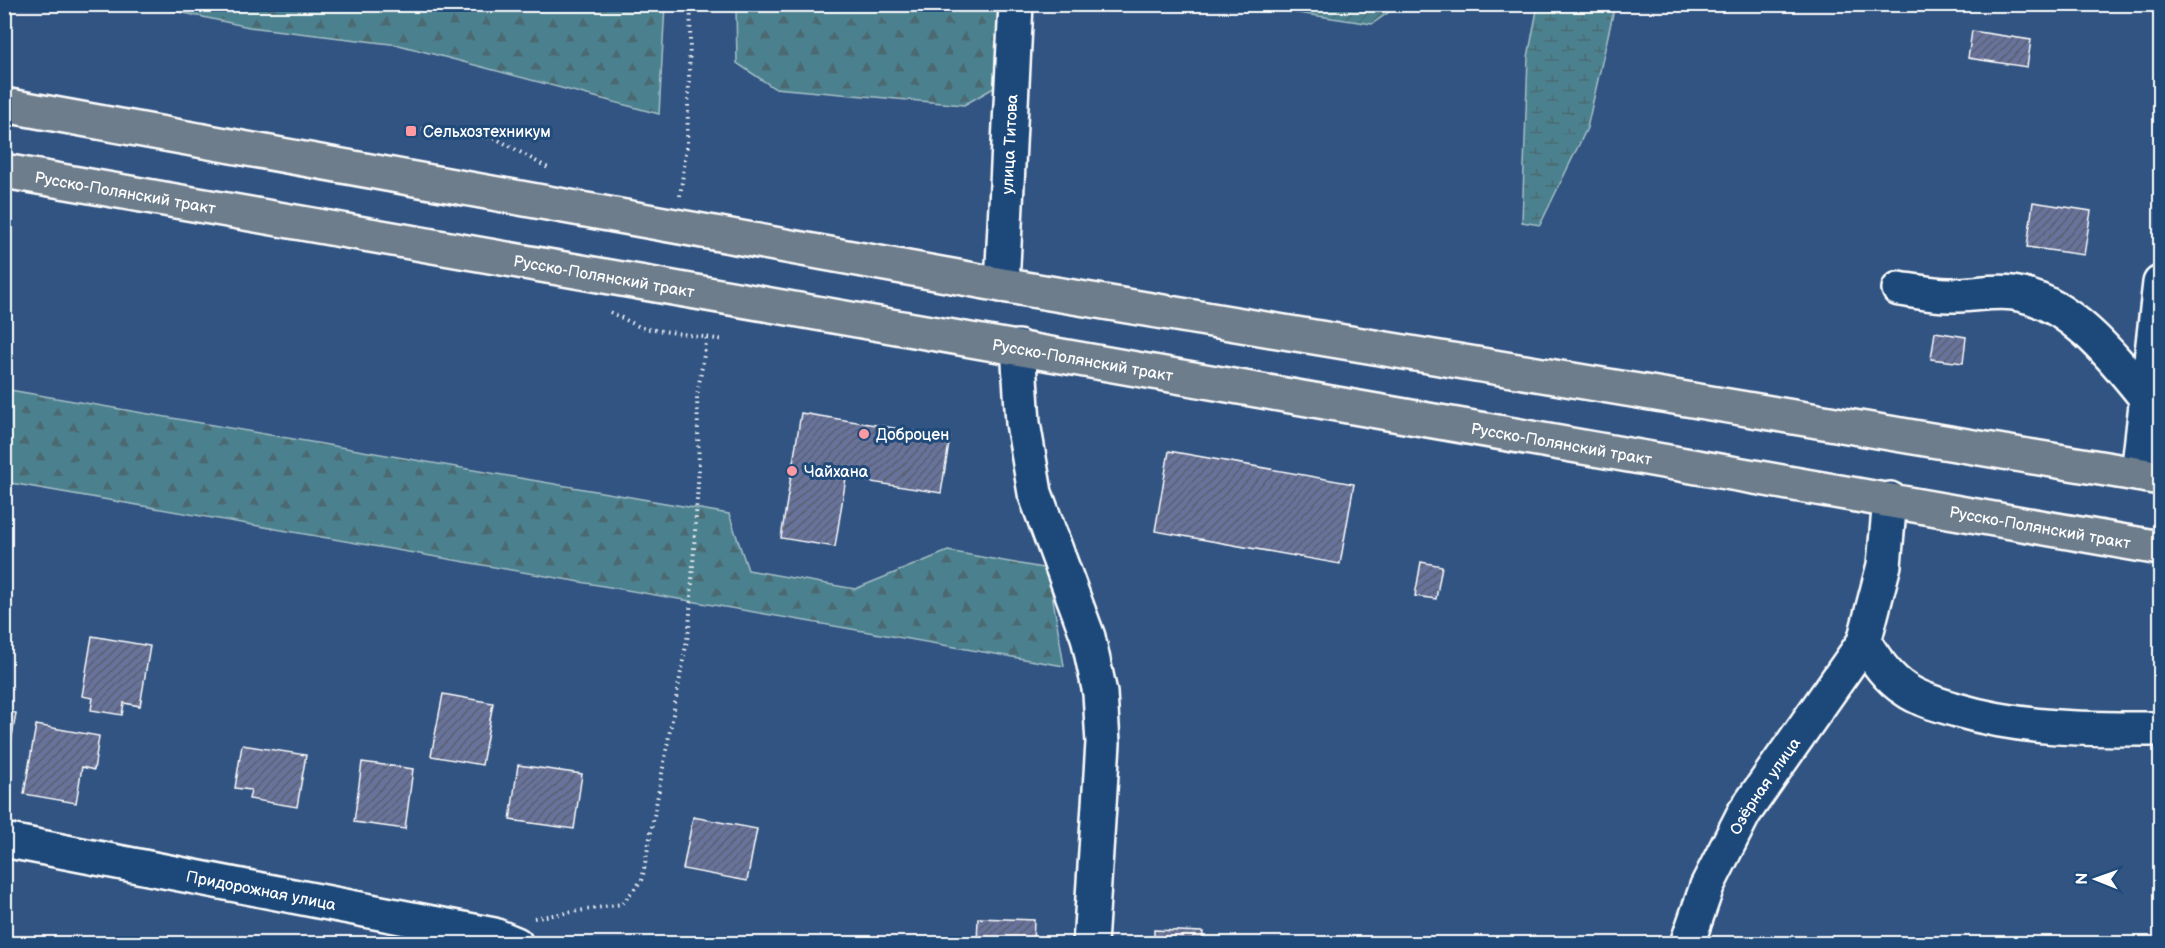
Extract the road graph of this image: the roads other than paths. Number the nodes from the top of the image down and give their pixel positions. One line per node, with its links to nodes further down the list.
1 (1016, 4): 5 (street, улица Титова)
2 (4, 105): 5 (main road)
3 (4, 171): 7 (main road, Русско-Полянский тракт)
4 (2160, 283): 8 (street)
5 (1002, 285): 9 (main road)
6 (1899, 289): 8 (street)
7 (1018, 347): 10 (main road, Русско-Полянский тракт); 16 (street)
8 (2147, 399): 9 (street)
9 (2149, 476)
10 (1890, 499): 11 (main road, Русско-Полянский тракт); 12 (street, Озёрная улица)
11 (2160, 548)
12 (1864, 642): 13 (street); 17 (street, Озёрная улица)
13 (2160, 729)
14 (4, 840): 15 (street, Придорожная улица)
15 (505, 939)
16 (1090, 944)
17 (1687, 944)

